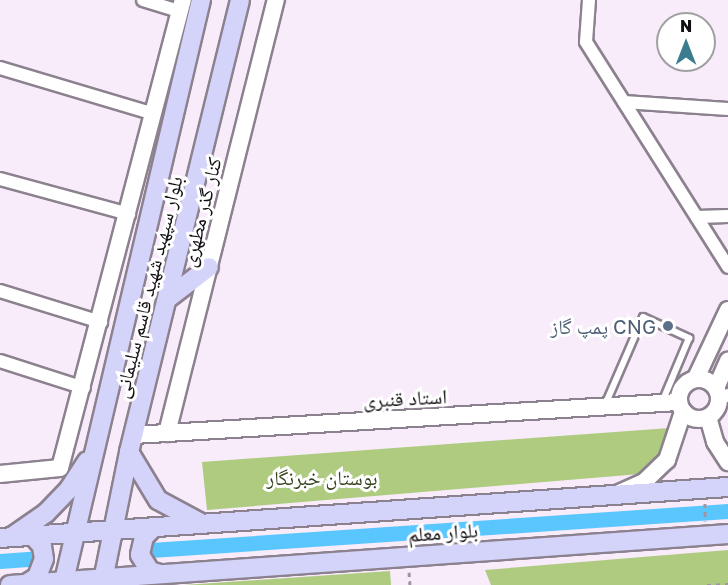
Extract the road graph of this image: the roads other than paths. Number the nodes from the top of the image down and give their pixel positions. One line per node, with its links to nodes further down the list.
1 (143, 0): 6 (street)
2 (201, 0): 22 (main road, بلوار سپهبد شهید قاسم سلیمانی)
3 (240, 0): 18 (main road, بلوار سپهبد شهید قاسم سلیمانی)
4 (276, 0): 15 (street, کنار گذر مطهری)
5 (589, 0): 8 (street)
6 (182, 5): 10 (street)
7 (0, 68): 10 (street)
8 (624, 102): 9 (street); 14 (street)
9 (728, 110)
10 (154, 114): 12 (street)
11 (0, 179): 12 (street)
12 (129, 214): 20 (street)
13 (728, 216): 14 (street)
14 (697, 217): 16 (street)
15 (209, 267): 18 (main road); 31 (street, کنار گذر مطهری)
16 (728, 267)
17 (0, 291): 20 (street)
18 (170, 297): 32 (main road, بلوار سپهبد شهید قاسم سلیمانی)
19 (728, 310): 25 (street)
20 (101, 322): 21 (street)
21 (95, 344): 22 (street); 26 (street)
22 (117, 346): 33 (main road, بلوار سپهبد شهید قاسم سلیمانی)
23 (0, 361): 26 (street)
24 (728, 361): 27 (street)
25 (696, 378): 27 (street); 29 (street)
26 (84, 388): 35 (street)
27 (721, 394): 30 (street)
28 (604, 406): 29 (street, استاد قنبری); 29 (lane); 31 (street, استاد قنبری)
29 (674, 406): 30 (street); 37 (street)
30 (708, 417): 34 (street)
31 (166, 433): 32 (street, استاد قنبری)
32 (131, 444): 38 (main road); 40 (main road, بلوار سپهبد شهید قاسم سلیمانی)
33 (96, 447): 41 (main road, بلوار سپهبد شهید قاسم سلیمانی); 44 (main road)
34 (728, 462)
35 (0, 474)
36 (728, 487): 37 (main road, بلوار معلم)
37 (613, 495): 38 (main road, بلوار معلم)
38 (203, 523): 39 (main road, بلوار معلم)
39 (154, 527): 40 (main road, بلوار معلم); 45 (main road)
40 (113, 530): 41 (main road, بلوار معلم); 46 (main road, بلوار سپهبد شهید قاسم سلیمانی)
41 (75, 532): 43 (main road, بلوار معلم); 47 (main road, بلوار سپهبد شهید قاسم سلیمانی)
42 (728, 534): 45 (main road, بلوار معلم)
43 (33, 536): 44 (main road, بلوار معلم); 48 (main road)
44 (6, 538)
45 (160, 574): 46 (main road, بلوار معلم); 49 (main road)
46 (102, 581): 47 (main road, بلوار معلم)
47 (64, 583): 48 (main road, بلوار معلم)
48 (18, 584)
49 (145, 585)

